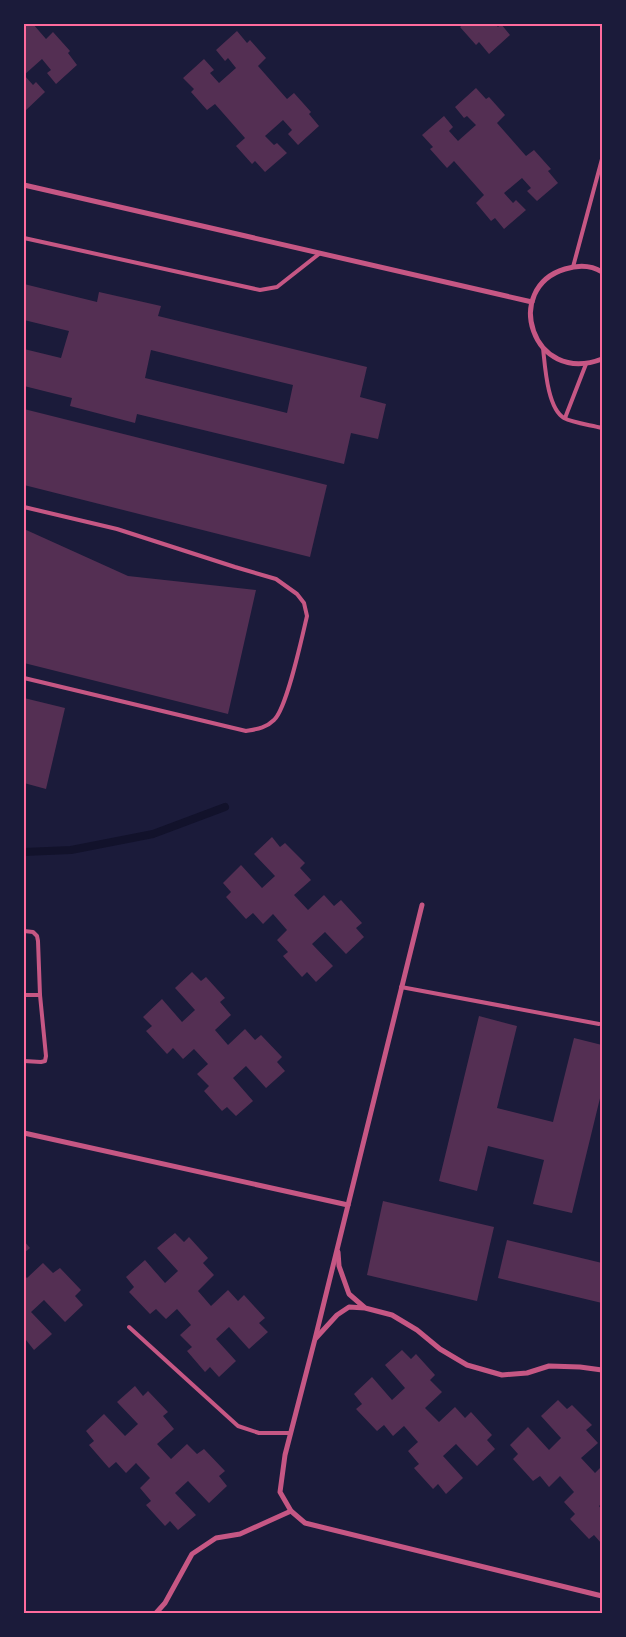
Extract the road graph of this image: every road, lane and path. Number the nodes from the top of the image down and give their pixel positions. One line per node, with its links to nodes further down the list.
1 (602, 159): 5 (lane)
2 (24, 185): 4 (street)
3 (24, 238): 4 (lane)
4 (319, 254): 7 (street)
5 (573, 267): 6 (street); 7 (street)
6 (602, 272)
7 (532, 302): 8 (street)
8 (542, 348): 10 (street); 11 (lane)
9 (602, 359): 10 (street)
10 (586, 364): 11 (lane)
11 (565, 418): 12 (lane)
12 (602, 428)
13 (24, 507): 14 (lane)
14 (24, 678)
15 (422, 905): 17 (street)
16 (24, 931): 19 (lane)
17 (402, 987): 20 (lane); 23 (street)
18 (24, 995): 19 (lane)
19 (40, 995): 21 (lane)
20 (599, 1024)
21 (24, 1061)
22 (24, 1133): 23 (street)
23 (348, 1205): 24 (street)
24 (338, 1244): 25 (street); 27 (street)
25 (365, 1308): 27 (street); 28 (street)
26 (129, 1327): 29 (lane)
27 (315, 1339): 29 (street)
28 (602, 1370)
29 (289, 1434): 30 (street)
30 (291, 1511): 31 (street); 32 (street)
31 (602, 1596)
32 (156, 1613)

